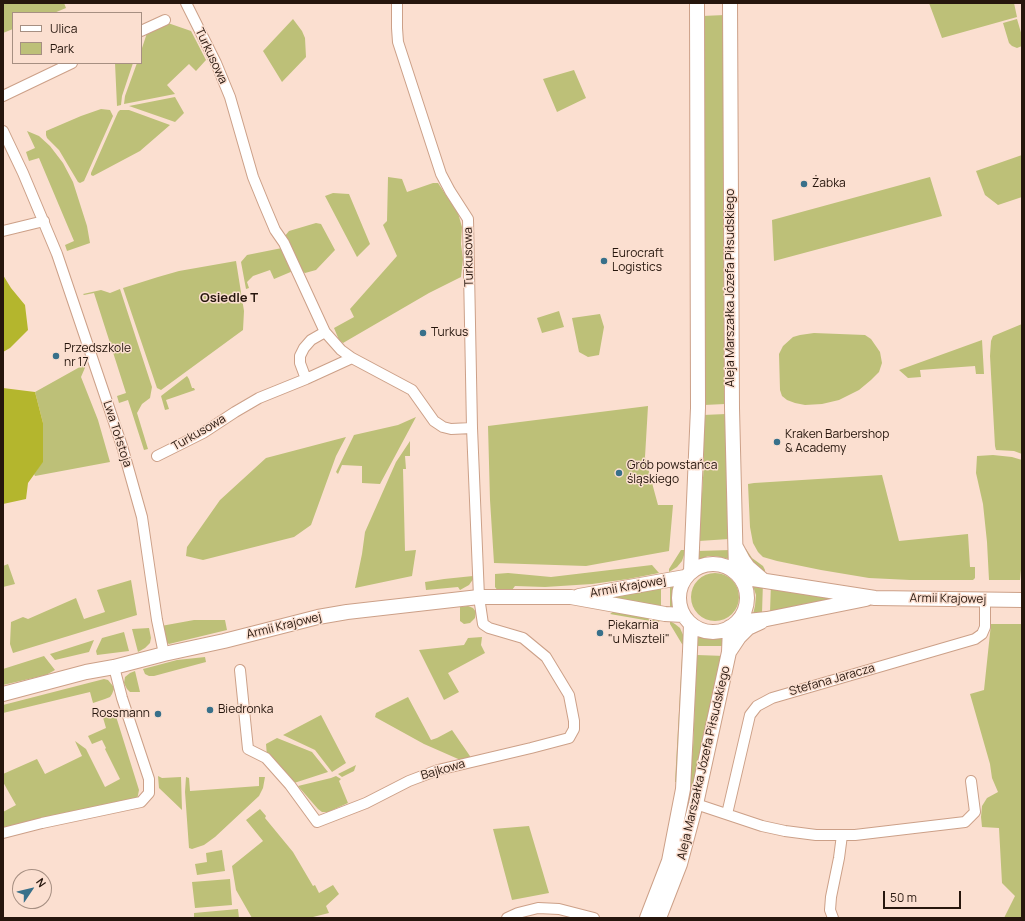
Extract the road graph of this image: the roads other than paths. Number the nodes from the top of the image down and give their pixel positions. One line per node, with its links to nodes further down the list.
1 (186, 3): 12 (street, Turkusowa)
2 (397, 3): 15 (street, Turkusowa)
3 (697, 3): 18 (main road)
4 (730, 3): 17 (main road, Aleja Marszałka Józefa Piłsudskiego)
5 (165, 20): 6 (street)
6 (142, 31)
7 (70, 64): 8 (street)
8 (3, 96)
9 (3, 131): 10 (street, Lwa Tołstoja)
10 (44, 221): 11 (street); 34 (street, Lwa Tołstoja)
11 (3, 231)
12 (325, 332): 13 (street, Turkusowa); 14 (street)
13 (352, 358): 14 (street, Turkusowa); 15 (street, Turkusowa)
14 (306, 379): 16 (street, Turkusowa)
15 (472, 428): 23 (street, Turkusowa)
16 (157, 456)
17 (735, 542): 20 (main road, Aleja Marszałka Józefa Piłsudskiego); 22 (main road)
18 (693, 544): 19 (main road); 21 (main road)
19 (688, 574): 20 (main road); 21 (main road, Armii Krajowej); 30 (main road)
20 (738, 574): 22 (main road, Armii Krajowej); 31 (main road)
21 (664, 580): 24 (main road, Armii Krajowej)
22 (763, 580): 25 (main road, Armii Krajowej)
23 (479, 597): 24 (main road, Armii Krajowej); 34 (main road, Armii Krajowej); 36 (street, Bajkowa)
24 (571, 598): 28 (main road, Armii Krajowej)
25 (875, 598): 26 (main road, Armii Krajowej); 29 (main road, Armii Krajowej)
26 (985, 599): 27 (main road, Armii Krajowej); 40 (street, Stefana Jaracza)
27 (1022, 600)
28 (665, 614): 30 (main road, Armii Krajowej); 32 (main road)
29 (767, 619): 31 (main road, Armii Krajowej); 33 (main road)
30 (687, 620): 31 (main road); 32 (main road, Aleja Marszałka Józefa Piłsudskiego)
31 (733, 625): 33 (main road, Aleja Marszałka Józefa Piłsudskiego)
32 (690, 651): 45 (main road, Aleja Marszałka Józefa Piłsudskiego)
33 (729, 652): 39 (main road, Aleja Marszałka Józefa Piłsudskiego)
34 (164, 654): 35 (main road, Armii Krajowej)
35 (114, 667): 37 (main road, Armii Krajowej); 41 (street)
36 (240, 670)
37 (3, 694)
38 (971, 780): 42 (street)
39 (696, 804): 40 (street); 46 (main road, Aleja Marszałka Józefa Piłsudskiego)
40 (728, 814): 42 (street)
41 (3, 833)
42 (842, 835): 47 (street)
43 (507, 918): 44 (street)
44 (594, 918)
45 (647, 918)
46 (659, 918)
47 (833, 918)

